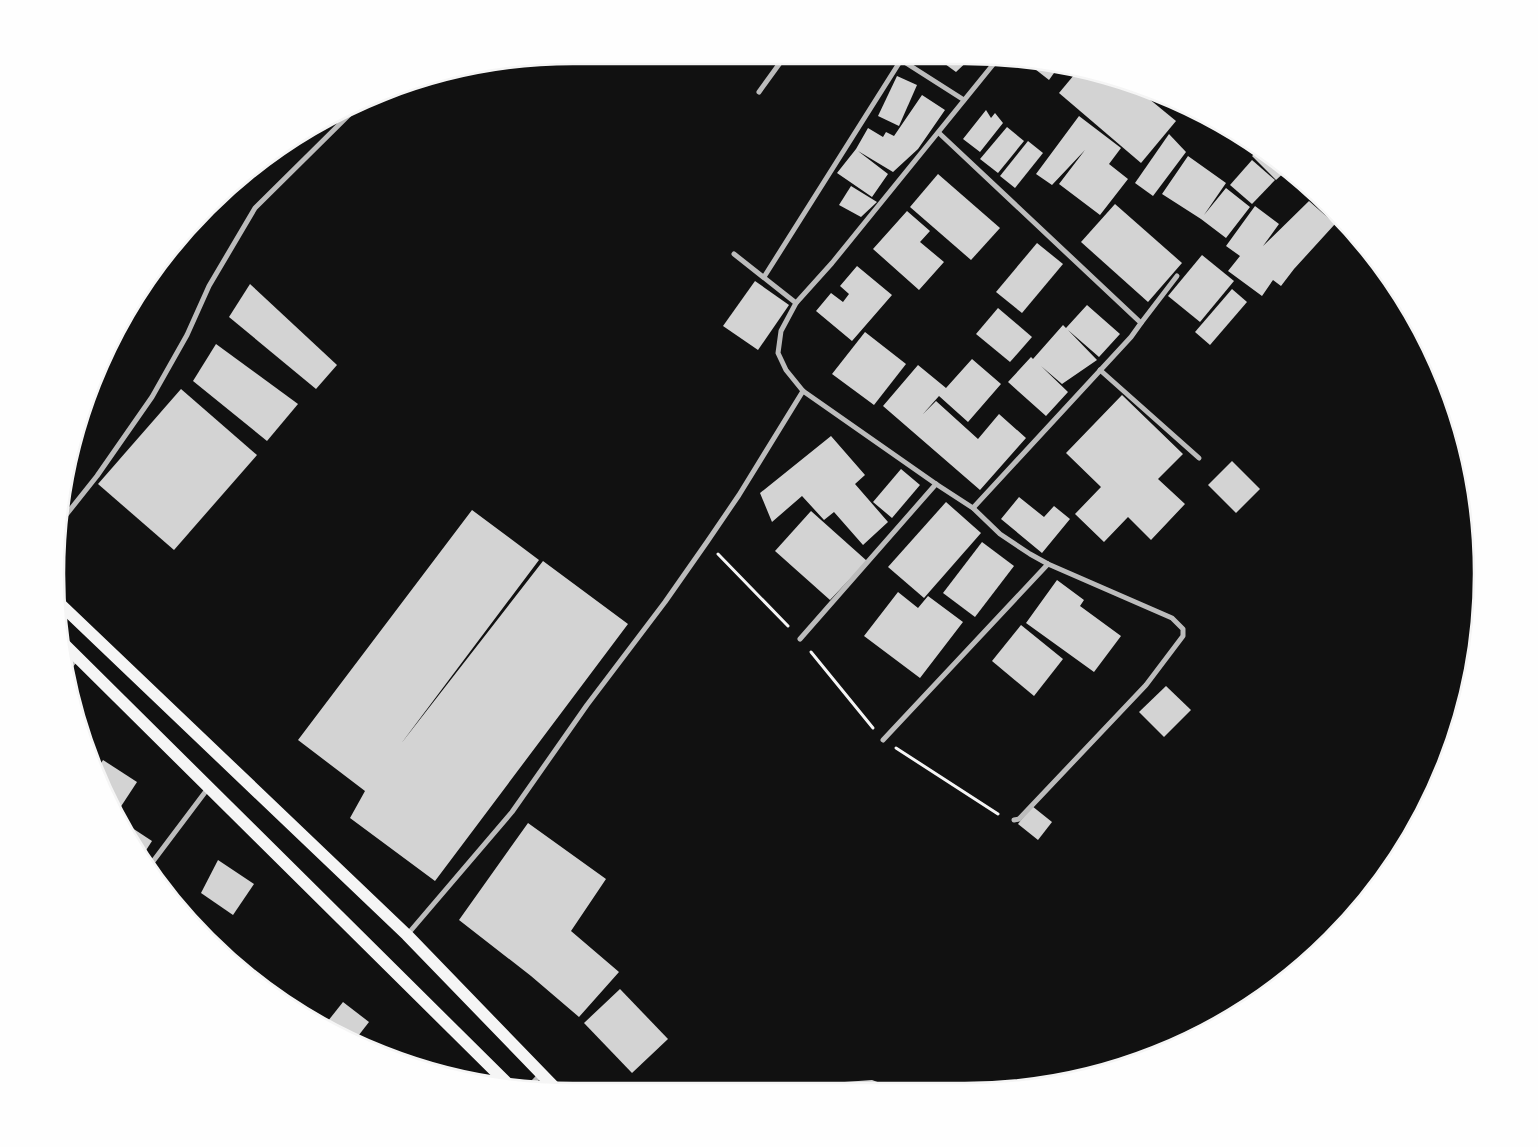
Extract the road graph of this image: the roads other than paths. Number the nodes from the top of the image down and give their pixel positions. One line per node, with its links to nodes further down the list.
1 (779, 64): 5 (street)
2 (899, 64): 10 (street)
3 (908, 64): 6 (street)
4 (993, 65): 6 (street)
5 (759, 92)
6 (964, 100): 8 (street)
7 (348, 116): 19 (street)
8 (939, 133): 12 (street); 13 (street)
9 (734, 254): 10 (street)
10 (764, 276): 12 (street)
11 (1177, 276): 13 (street)
12 (796, 303): 15 (street)
13 (1141, 323): 14 (street)
14 (1100, 370): 16 (street); 18 (street)
15 (803, 391): 17 (street); 30 (street)
16 (1199, 458)
17 (936, 484): 18 (street); 22 (street)
18 (973, 508): 20 (street)
19 (67, 513)
20 (1048, 564): 26 (street); 28 (street)
21 (65, 609): 30 (main road)
22 (800, 639)
23 (70, 650): 24 (main road)
24 (78, 658): 25 (street); 27 (main road)
25 (72, 664)
26 (883, 740)
27 (209, 786): 29 (street); 32 (main road)
28 (1014, 820)
29 (153, 861)
30 (407, 935): 31 (main road)
31 (542, 1073): 33 (street); 34 (main road)
32 (502, 1078)
33 (534, 1081)
34 (550, 1082)

